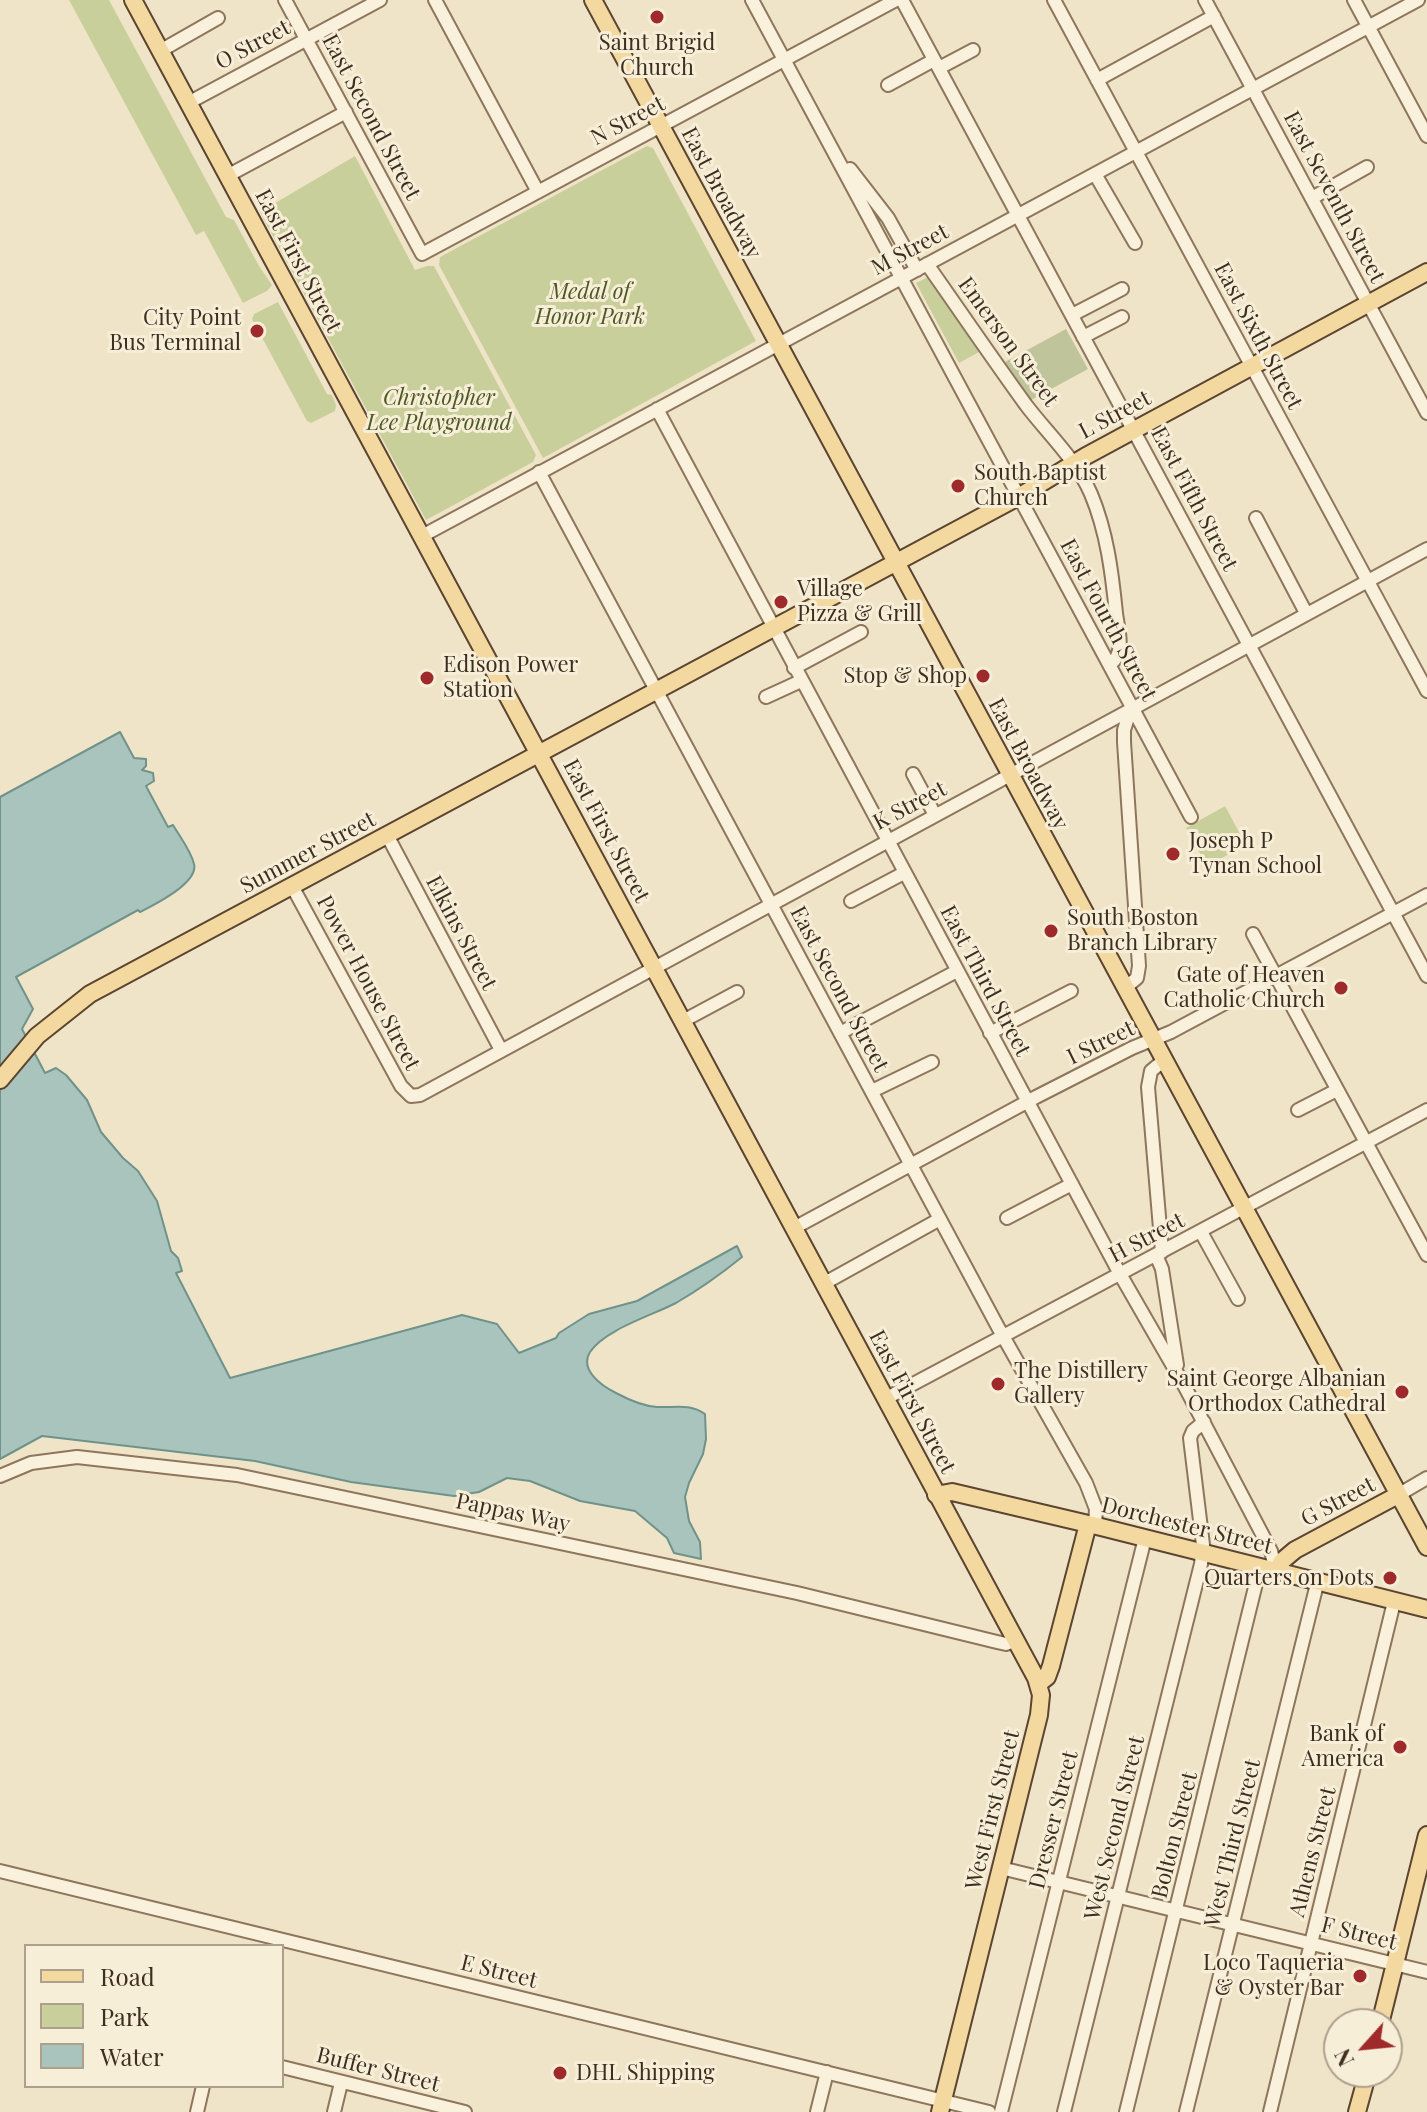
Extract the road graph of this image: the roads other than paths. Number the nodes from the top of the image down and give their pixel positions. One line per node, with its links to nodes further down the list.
1 (133, 0): 19 (main road, East First Street)
2 (285, 0): 17 (street, East Second Street)
3 (380, 0): 17 (street, O Street)
4 (435, 0): 35 (street)
5 (593, 0): 28 (main road, East Broadway)
6 (752, 0): 20 (street, East Fourth Street)
7 (899, 0): 20 (street, N Street); 21 (street, East Fifth Street)
8 (1071, 0): 12 (street)
9 (1205, 0): 14 (street, East Seventh Street)
10 (1354, 0): 16 (street)
11 (1420, 0): 13 (street); 16 (street, M Street)
12 (1056, 4): 22 (street, East Sixth Street)
13 (1427, 10)
14 (1214, 16): 22 (street); 24 (street, East Seventh Street)
15 (218, 18): 19 (street)
16 (1368, 27): 24 (street, M Street); 27 (street)
17 (306, 39): 25 (street, O Street); 26 (street, East Second Street)
18 (973, 50): 21 (street)
19 (160, 51): 25 (main road, East First Street)
20 (784, 60): 28 (street, N Street); 30 (street, East Fourth Street)
21 (936, 64): 23 (street); 37 (street, East Fifth Street)
22 (1097, 80): 31 (street, East Sixth Street)
23 (888, 85)
24 (1253, 89): 31 (street, M Street); 36 (street, East Seventh Street)
25 (188, 103): 34 (main road, East First Street)
26 (346, 112): 34 (street); 39 (street, East Second Street)
27 (1421, 113): 29 (street)
28 (661, 126): 35 (street, N Street); 48 (main road, East Broadway)
29 (1427, 136)
30 (831, 147): 40 (street, East Fourth Street); 42 (street, East Fourth Street)
31 (1135, 151): 33 (street, M Street); 49 (street, East Sixth Street)
32 (1367, 167): 36 (street)
33 (1095, 174): 37 (street, M Street); 38 (street)
34 (227, 176): 57 (main road, East First Street)
35 (538, 192): 39 (street, N Street)
36 (1312, 198): 44 (street, East Seventh Street)
37 (1017, 215): 40 (street, M Street); 45 (street, East Fifth Street)
38 (1135, 243)
39 (422, 254)
40 (922, 267): 42 (street, M Street); 53 (street, Emerson Street)
41 (1427, 272): 44 (main road, L Street)
42 (902, 277): 48 (street, M Street); 55 (street, East Fourth Street)
43 (1122, 289): 45 (street)
44 (1368, 303): 49 (main road, L Street); 51 (street, East Seventh Street)
45 (1072, 315): 47 (street, East Fifth Street)
46 (1122, 317): 47 (street)
47 (1083, 337): 52 (street, East Fifth Street)
48 (778, 344): 50 (street, M Street); 59 (main road, East Broadway)
49 (1251, 366): 52 (main road, L Street); 60 (street, East Sixth Street)
50 (657, 409): 54 (street, M Street); 62 (street, East Third Street)
51 (1427, 413)
52 (1134, 430): 53 (main road, L Street); 64 (street, East Fifth Street)
53 (1074, 463): 55 (main road, L Street); 65 (street, Emerson Street)
54 (539, 472): 57 (street, M Street); 68 (street, East Second Street)
55 (1020, 496): 59 (main road, L Street); 65 (street, East Fourth Street)
56 (1256, 518): 61 (street)
57 (422, 536): 72 (main road, East First Street)
58 (1427, 549): 60 (street, K Street)
59 (895, 563): 62 (main road, L Street); 74 (main road, East Broadway)
60 (1367, 581): 61 (street, K Street); 69 (street, East Sixth Street)
61 (1306, 613): 64 (street, K Street)
62 (772, 628): 66 (street, East Third Street); 68 (main road, L Street)
63 (861, 632): 66 (street)
64 (1249, 643): 71 (street, K Street); 84 (street, East Fifth Street)
65 (1110, 664): 71 (street, East Fourth Street)
66 (794, 668): 67 (street, East Third Street)
67 (801, 681): 70 (street); 78 (street, East Third Street)
68 (656, 690): 72 (main road, Summer Street); 83 (street, East Second Street)
69 (1427, 691)
70 (766, 697)
71 (1131, 708): 74 (street, K Street); 76 (street, East Fourth Street); 90 (street)
72 (540, 754): 77 (main road, Summer Street); 86 (main road, East First Street)
73 (913, 774): 75 (street)
74 (1009, 774): 75 (street, K Street); 90 (main road, East Broadway)
75 (935, 815): 78 (street, K Street)
76 (1191, 817)
77 (387, 835): 80 (main road, Summer Street); 97 (street, Elkins Street)
78 (887, 841): 79 (street, East Third Street); 83 (street, K Street)
79 (904, 873): 82 (street); 87 (street, East Third Street)
80 (292, 886): 100 (main road, Summer Street); 103 (street, Power House Street)
81 (1427, 895): 84 (street, I Street)
82 (851, 901)
83 (771, 904): 86 (street, K Street); 94 (street, East Second Street)
84 (1393, 913): 88 (street, I Street); 89 (street, East Fifth Street)
85 (1253, 934): 88 (street)
86 (654, 967): 93 (main road, East First Street); 97 (street, K Street)
87 (957, 971): 94 (street); 95 (street, East Third Street)
88 (1276, 976): 96 (street, I Street); 101 (street)
89 (1427, 976)
90 (1125, 988): 96 (main road, East Broadway)
91 (1071, 991): 95 (street)
92 (737, 992): 93 (street)
93 (683, 1021): 113 (main road, East First Street)
94 (840, 1033): 102 (street, East Second Street)
95 (990, 1033): 104 (street, East Third Street)
96 (1152, 1040): 98 (main road, East Broadway); 104 (street, I Street)
97 (501, 1050): 103 (street, K Street)
98 (1163, 1061): 110 (main road, East Broadway); 115 (street)
99 (932, 1062): 102 (street)
100 (0, 1080)
101 (1337, 1090): 105 (street); 107 (street)
102 (872, 1091): 108 (street, East Second Street)
103 (411, 1096)
104 (1028, 1102): 108 (street, I Street); 109 (street, East Third Street)
105 (1298, 1110)
106 (1427, 1110): 107 (street, H Street)
107 (1367, 1143): 110 (street, H Street); 116 (street)
108 (911, 1164): 112 (street, East Second Street); 113 (street, I Street)
109 (1072, 1184): 111 (street); 117 (street, East Third Street)
110 (1243, 1209): 114 (street, H Street); 127 (main road, East Broadway)
111 (1007, 1218)
112 (940, 1219): 118 (street); 120 (street, East Second Street)
113 (794, 1228): 118 (main road, East First Street)
114 (1201, 1232): 115 (street, H Street); 119 (street)
115 (1159, 1254): 117 (street, H Street); 121 (street)
116 (1427, 1255)
117 (1120, 1274): 120 (street, H Street); 121 (street, East Third Street)
118 (823, 1284): 122 (main road, East First Street)
119 (1238, 1299)
120 (1004, 1337): 122 (street, H Street); 128 (street, East Second Street)
121 (1185, 1387): 123 (street, East Third Street)
122 (885, 1399): 126 (main road, East First Street)
123 (1204, 1422): 131 (street); 132 (street, East Third Street)
124 (0, 1476): 136 (street, Pappas Way)
125 (1427, 1478): 127 (street, G Street)
126 (936, 1495): 128 (main road, Dorchester Street); 136 (main road, East First Street)
127 (1398, 1495): 130 (main road, East Broadway); 132 (main road, G Street)
128 (1091, 1525): 129 (main road, Dorchester Street); 137 (main road, West First Street)
129 (1145, 1538): 131 (main road, Dorchester Street); 141 (street, Dresser Street)
130 (1427, 1547)
131 (1203, 1552): 132 (main road, Dorchester Street); 142 (street, West Second Street)
132 (1268, 1569): 133 (main road, Dorchester Street); 143 (street, Bolton Street)
133 (1317, 1584): 134 (main road, Dorchester Street); 144 (street, West Third Street)
134 (1394, 1602): 135 (main road, Dorchester Street); 145 (street, Athens Street)
135 (1427, 1609)
136 (1016, 1640): 137 (main road, East First Street)
137 (1038, 1684): 139 (main road, West First Street)
138 (1427, 1835): 146 (main road)
139 (1001, 1868): 141 (street, F Street); 154 (main road, West First Street)
140 (0, 1871): 150 (street, E Street)
141 (1060, 1882): 142 (street, F Street); 160 (street, Dresser Street)
142 (1119, 1895): 143 (street, F Street); 161 (street, West Second Street)
143 (1177, 1909): 144 (street, F Street); 162 (street, Bolton Street)
144 (1233, 1923): 145 (street, F Street); 163 (street, West Third Street)
145 (1311, 1942): 146 (street, F Street); 164 (street, Athens Street)
146 (1395, 1963): 147 (street, F Street); 148 (main road)
147 (1427, 1972)
148 (1384, 2008)
149 (284, 2068): 151 (street, Buffer Street)
150 (827, 2072): 154 (street, E Street); 158 (street)
151 (341, 2083): 156 (street); 157 (street, Buffer Street)
152 (203, 2088): 155 (street)
153 (1364, 2088): 165 (main road)
154 (941, 2107): 159 (street, E Street)
155 (197, 2112)
156 (334, 2112)
157 (461, 2112)
158 (817, 2112)
159 (989, 2112)
160 (1001, 2112)
161 (1064, 2112)
162 (1126, 2112)
163 (1186, 2112)
164 (1270, 2112)
165 (1357, 2112)

